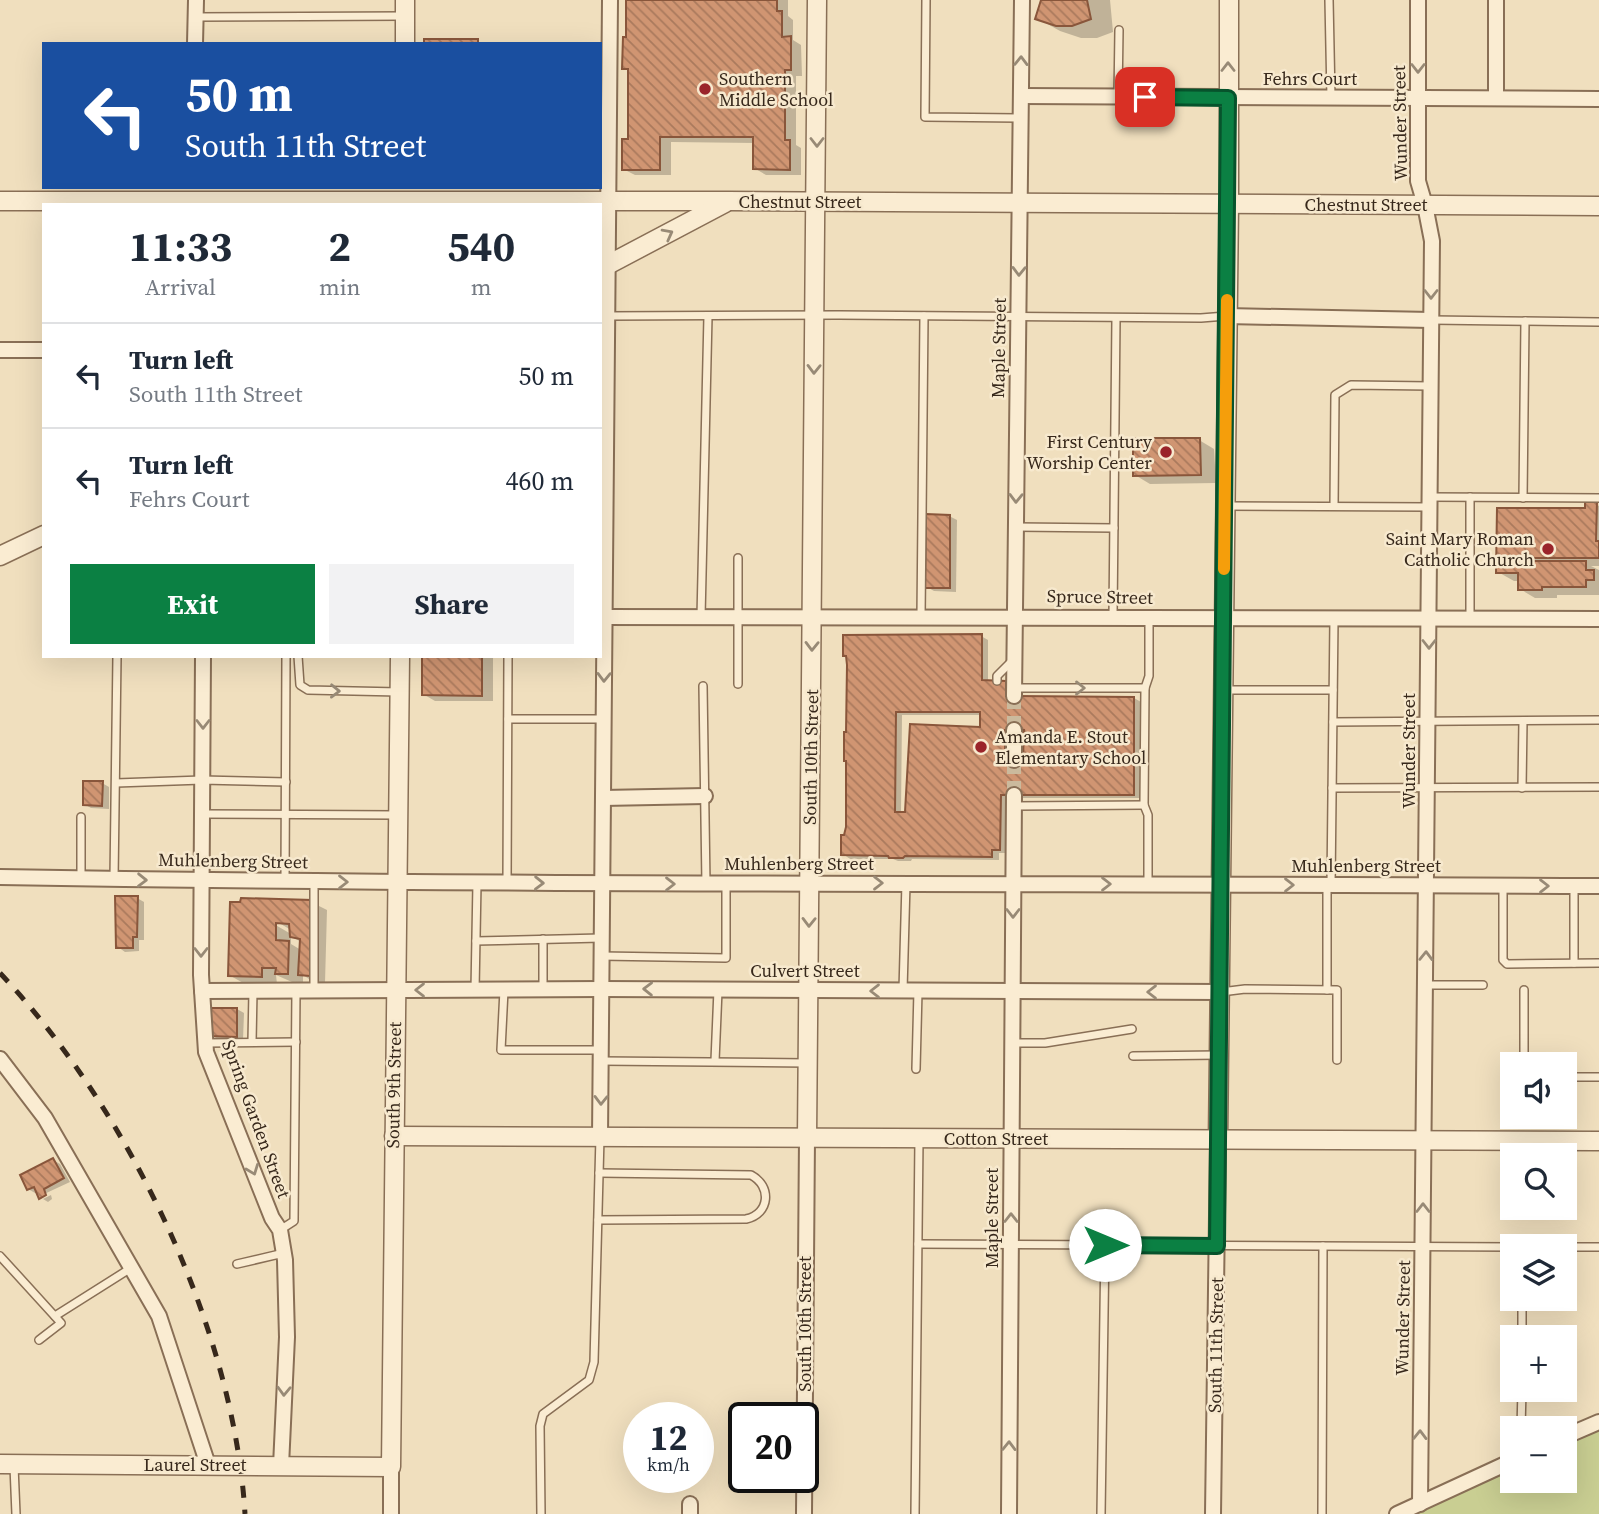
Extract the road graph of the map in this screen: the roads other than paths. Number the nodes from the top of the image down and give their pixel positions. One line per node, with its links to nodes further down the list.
1 (196, 0): 11 (street)
2 (610, 0): 26 (street)
3 (817, 0): 28 (street, South 10th Street, one-way to 28)
4 (926, 0): 22 (lane)
5 (1022, 0): 15 (street, Maple Street, one-way to 5)
6 (1228, 0): 17 (street, South 11th Street, one-way to 6)
7 (1329, 0): 18 (lane)
8 (1418, 0): 19 (street, Wunder Street, one-way to 19)
9 (1496, 0): 20 (street)
10 (405, 8): 11 (lane); 14 (street)
11 (196, 17): 13 (street)
12 (1119, 30): 16 (lane)
13 (195, 42)
14 (405, 42)
15 (1021, 96): 16 (street, Fehrs Court); 22 (street, Maple Street)
16 (1118, 97): 17 (street, Fehrs Court)
17 (1228, 98): 18 (street, Fehrs Court); 30 (street, South 11th Street)
18 (1331, 98): 19 (street, Fehrs Court)
19 (1418, 98): 20 (street, Fehrs Court); 31 (street, Wunder Street)
20 (1496, 98): 21 (street, Fehrs Court)
21 (1599, 99)
22 (1021, 118): 29 (street, Maple Street)
23 (194, 198): 24 (street, Chestnut Street); 25 (street, Chestnut Street)
24 (404, 198): 26 (street, Chestnut Street)
25 (0, 201)
26 (607, 201): 27 (street, Chestnut Street); 33 (street)
27 (729, 201): 28 (street, Chestnut Street); 33 (street, one-way to 27)
28 (817, 202): 29 (street, Chestnut Street); 36 (street, South 10th Street)
29 (1021, 203): 30 (street, Chestnut Street); 39 (street, Maple Street, one-way to 39)
30 (1229, 204): 31 (street, Chestnut Street); 38 (street, South 11th Street)
31 (1425, 205): 32 (street, Chestnut Street); 41 (street, Wunder Street, one-way to 41)
32 (1599, 206)
33 (604, 267): 34 (street)
34 (607, 316): 35 (lane); 46 (street)
35 (708, 316): 36 (lane); 61 (lane)
36 (815, 316): 37 (lane); 63 (street, South 10th Street, one-way to 63)
37 (924, 316): 39 (lane); 64 (lane)
38 (1226, 316): 40 (lane); 41 (street); 52 (street, South 11th Street)
39 (1018, 317): 40 (lane); 54 (street, Maple Street, one-way to 54)
40 (1116, 318): 55 (lane)
41 (1431, 320): 42 (lane); 47 (street, Wunder Street)
42 (1525, 321): 43 (lane); 49 (lane)
43 (1599, 322)
44 (0, 350): 45 (street)
45 (42, 350)
46 (603, 377): 60 (street)
47 (1431, 386): 51 (street, Wunder Street); 53 (lane)
48 (1470, 497): 49 (lane); 51 (lane); 69 (lane)
49 (1522, 498): 50 (lane)
50 (1599, 498)
51 (1430, 502): 53 (lane); 68 (street, Wunder Street)
52 (1224, 506): 53 (lane); 67 (street, South 11th Street)
53 (1334, 506)
54 (1016, 527): 55 (lane); 59 (street, Maple Street)
55 (1114, 528): 65 (lane)
56 (42, 536): 57 (street)
57 (0, 556)
58 (738, 558): 62 (lane)
59 (1015, 616): 64 (street, Spruce Street); 65 (street, Spruce Street); 78 (street, Maple Street)
60 (602, 617): 61 (street, Spruce Street); 88 (street, one-way to 88)
61 (701, 617): 62 (street, Spruce Street)
62 (738, 617): 63 (street, Spruce Street); 80 (lane)
63 (812, 617): 64 (street, Spruce Street); 119 (street, South 10th Street, one-way to 119)
64 (921, 617)
65 (1113, 617): 66 (street, Spruce Street)
66 (1149, 617): 67 (street, Spruce Street); 82 (lane)
67 (1224, 618): 70 (street, Spruce Street); 83 (street, South 11th Street)
68 (1429, 618): 69 (street, Spruce Street); 70 (street, Spruce Street); 92 (street, Wunder Street, one-way to 92)
69 (1469, 618): 71 (street, Spruce Street)
70 (1334, 619): 84 (lane)
71 (1599, 619)
72 (117, 658): 97 (lane)
73 (203, 658): 95 (street, Spring Garden Street, one-way to 95)
74 (286, 658): 96 (lane)
75 (298, 658): 85 (lane, one-way to 85)
76 (400, 658): 85 (street, South 9th Street)
77 (508, 658): 87 (lane)
78 (1015, 659): 79 (lane); 86 (street, Maple Street)
79 (997, 681)
80 (737, 684)
81 (703, 686): 102 (lane)
82 (1145, 688): 86 (lane, one-way to 82); 105 (lane)
83 (1223, 690): 84 (lane); 126 (street, South 11th Street)
84 (1333, 690): 91 (lane)
85 (400, 692): 108 (street, South 9th Street)
86 (1014, 692)
87 (508, 719): 88 (lane); 118 (lane)
88 (603, 719): 103 (street)
89 (1599, 720): 90 (lane)
90 (1523, 721): 92 (lane); 101 (lane)
91 (1333, 722): 92 (lane); 99 (lane)
92 (1429, 722): 100 (street, Wunder Street)
93 (1014, 730): 94 (street)
94 (1014, 760)
95 (202, 780): 96 (lane); 97 (lane); 106 (street, Spring Garden Street)
96 (286, 782): 107 (lane)
97 (116, 783): 112 (lane)
98 (1599, 787): 101 (lane)
99 (1332, 788): 100 (lane); 127 (lane)
100 (1428, 788): 101 (lane); 128 (street, Wunder Street)
101 (1522, 788)
102 (705, 796): 103 (street); 123 (lane)
103 (603, 798): 122 (street)
104 (1014, 801): 105 (lane); 121 (street, Maple Street)
105 (1143, 805): 125 (lane)
106 (202, 814): 107 (lane); 113 (street, Spring Garden Street)
107 (286, 814): 108 (lane); 114 (lane)
108 (398, 815): 116 (street, South 9th Street)
109 (81, 817): 111 (lane)
110 (0, 877): 111 (street, Muhlenberg Street)
111 (81, 879): 112 (street, Muhlenberg Street)
112 (114, 879): 113 (street, Muhlenberg Street, one-way to 113)
113 (202, 880): 114 (street, Muhlenberg Street); 148 (street, Spring Garden Street, one-way to 148)
114 (285, 881): 115 (street, Muhlenberg Street)
115 (314, 882): 116 (street, Muhlenberg Street, one-way to 116); 151 (lane)
116 (397, 882): 117 (street, Muhlenberg Street); 142 (street, South 9th Street)
117 (477, 883): 118 (street, Muhlenberg Street); 134 (lane)
118 (507, 883): 122 (street, Muhlenberg Street, one-way to 122)
119 (810, 883): 120 (street, Muhlenberg Street, one-way to 120); 124 (street, Muhlenberg Street); 152 (street, South 10th Street, one-way to 152)
120 (906, 883): 121 (street, Muhlenberg Street); 153 (lane)
121 (1013, 883): 125 (street, Muhlenberg Street, one-way to 125); 155 (street, Maple Street, one-way to 155)
122 (602, 884): 123 (street, Muhlenberg Street, one-way to 123); 132 (street)
123 (706, 884): 124 (street, Muhlenberg Street)
124 (726, 884): 135 (lane)
125 (1148, 884): 126 (street, Muhlenberg Street)
126 (1221, 885): 127 (street, Muhlenberg Street, one-way to 127); 156 (street, South 11th Street)
127 (1329, 885): 128 (street, Muhlenberg Street); 146 (lane)
128 (1427, 885): 129 (street, Muhlenberg Street); 138 (street, Wunder Street, one-way to 128)
129 (1503, 886): 130 (street, Muhlenberg Street, one-way to 130); 136 (lane)
130 (1574, 886): 131 (street, Muhlenberg Street); 136 (lane)
131 (1599, 886)
132 (602, 938): 133 (lane); 135 (street)
133 (543, 939): 134 (lane); 140 (lane)
134 (476, 941): 143 (lane)
135 (601, 956): 141 (street)
136 (1574, 963): 137 (lane)
137 (1599, 963)
138 (1426, 985): 139 (lane); 179 (street, Wunder Street)
139 (1483, 985)
140 (543, 989): 141 (street, Culvert Street); 144 (street, Culvert Street)
141 (602, 989): 145 (street, Culvert Street, one-way to 141); 163 (street)
142 (395, 990): 143 (street, Culvert Street, one-way to 142); 151 (street, Culvert Street); 173 (street, South 9th Street)
143 (475, 990): 144 (street, Culvert Street)
144 (504, 990): 163 (lane)
145 (718, 990): 152 (street, Culvert Street); 168 (lane)
146 (1326, 990): 156 (lane, Culvert Street); 167 (lane)
147 (1524, 990): 162 (lane)
148 (202, 991): 149 (street, Culvert Street); 160 (street, Spring Garden Street)
149 (253, 991): 150 (street, Culvert Street); 158 (lane)
150 (296, 991): 151 (street, Culvert Street); 159 (lane)
151 (314, 991)
152 (808, 991): 153 (street, Culvert Street, one-way to 152); 169 (street, South 10th Street)
153 (903, 991): 154 (street, Culvert Street)
154 (918, 991): 155 (street, Culvert Street); 170 (lane)
155 (1013, 992): 156 (street, Culvert Street, one-way to 155); 161 (street, Maple Street)
156 (1220, 992): 164 (street, South 11th Street)
157 (1132, 1029): 161 (lane)
158 (252, 1042): 159 (lane); 160 (lane)
159 (296, 1042): 183 (lane)
160 (206, 1043): 183 (street, Spring Garden Street, one-way to 183)
161 (1013, 1043): 177 (street, Maple Street)
162 (1524, 1052)
163 (601, 1055): 168 (lane); 174 (street, one-way to 174)
164 (1219, 1055): 165 (lane); 178 (street, South 11th Street)
165 (1133, 1056)
166 (0, 1059): 196 (street)
167 (1337, 1060)
168 (715, 1061): 169 (lane)
169 (807, 1063): 175 (street, South 10th Street)
170 (916, 1069)
171 (1599, 1076): 172 (lane)
172 (1577, 1077)
173 (394, 1136): 174 (street, Cotton Street); 204 (street, South 9th Street)
174 (600, 1137): 175 (street, Cotton Street); 181 (lane)
175 (807, 1138): 176 (street, Cotton Street); 210 (street, South 10th Street)
176 (919, 1138): 177 (street, Cotton Street); 184 (lane)
177 (1012, 1139): 178 (street, Cotton Street); 185 (street, Maple Street, one-way to 177)
178 (1218, 1139): 179 (street, Cotton Street); 187 (street, South 11th Street)
179 (1424, 1140): 180 (street, Cotton Street); 189 (street, Wunder Street, one-way to 179)
180 (1599, 1141)
181 (599, 1173): 182 (lane); 182 (lane)
182 (598, 1220): 209 (lane)
183 (280, 1230): 193 (street, Spring Garden Street)
184 (918, 1244): 185 (lane); 211 (lane)
185 (1011, 1245): 186 (lane); 212 (street, Maple Street, one-way to 185)
186 (1105, 1245): 187 (lane); 213 (lane)
187 (1217, 1246): 188 (lane); 214 (street, South 11th Street)
188 (1323, 1246): 189 (lane); 215 (lane)
189 (1423, 1247): 190 (lane); 206 (street, Wunder Street, one-way to 189)
190 (1500, 1247)
191 (1577, 1247): 192 (lane)
192 (1599, 1247)
193 (284, 1252): 195 (lane); 203 (street, Spring Garden Street, one-way to 203)
194 (0, 1256): 197 (lane)
195 (237, 1264)
196 (131, 1268): 197 (lane); 202 (street)
197 (55, 1316): 198 (lane)
198 (39, 1340)
199 (1599, 1422): 200 (street)
200 (1577, 1431)
201 (7, 1464): 202 (street, Laurel Street); 207 (lane)
202 (208, 1465): 203 (street, Laurel Street)
203 (281, 1466): 204 (street, Laurel Street)
204 (391, 1467): 208 (street, South 9th Street)
205 (1500, 1467): 206 (street)
206 (1420, 1504): 216 (street)
207 (16, 1514)
208 (391, 1514)
209 (541, 1514)
210 (804, 1514)
211 (915, 1514)
212 (1009, 1514)
213 (1101, 1514)
214 (1213, 1514)
215 (1322, 1514)
216 (1397, 1514)

